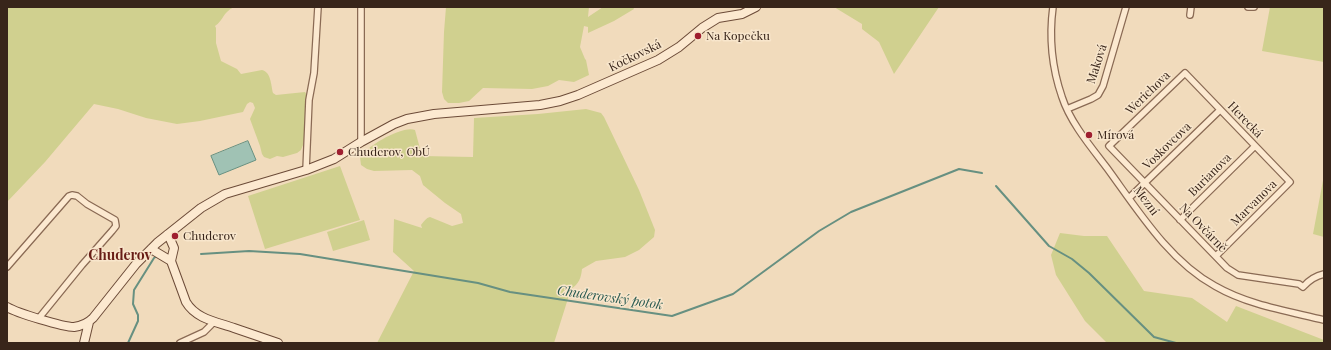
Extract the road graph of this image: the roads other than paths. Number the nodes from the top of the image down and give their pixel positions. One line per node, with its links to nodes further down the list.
1 (318, 7): 16 (street)
2 (361, 7): 13 (street)
3 (756, 7): 13 (street, Kočkovská)
4 (1053, 7): 11 (street, Mezní)
5 (1126, 7): 11 (street, Maková)
6 (1191, 7): 9 (street)
7 (1248, 7): 8 (street)
8 (1254, 7)
9 (1190, 15)
10 (1185, 73): 12 (street, Herecká); 14 (street, Werichova)
11 (1067, 109): 19 (street, Mezní)
12 (1220, 110): 15 (street, Herecká); 18 (street, Voskovcova)
13 (361, 142): 16 (street, Kočkovská)
14 (1109, 146): 18 (street, Na Ovčárně)
15 (1255, 146): 17 (street, Herecká); 20 (street, Burianova)
16 (306, 170): 21 (street, Kočkovská)
17 (1290, 182): 24 (street, Marvanova)
18 (1144, 183): 19 (street, Voskovcova); 20 (street, Na Ovčárně)
19 (1129, 198): 29 (street, Mezní)
20 (1180, 220): 24 (street, Na Ovčárně)
21 (168, 234): 22 (street, Kočkovská); 23 (street)
22 (153, 251): 23 (street); 30 (street, Kočkovská)
23 (172, 255): 31 (street)
24 (1216, 256): 26 (street, Na Ovčárně)
25 (7, 267): 28 (street)
26 (1324, 274)
27 (7, 307): 28 (street)
28 (39, 318): 30 (street)
29 (1324, 320)
30 (89, 322): 32 (street)
31 (214, 322): 33 (street); 34 (street)
32 (84, 343)
33 (180, 343)
34 (278, 343)

